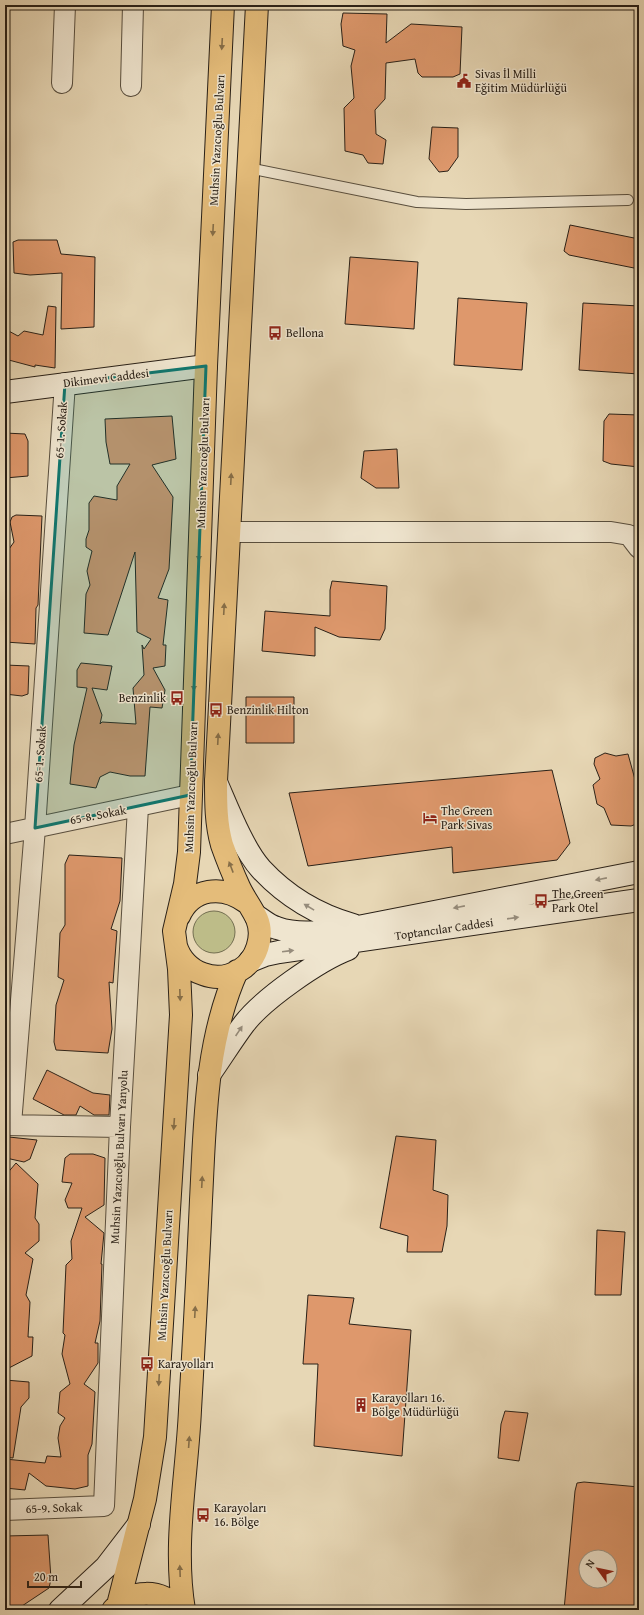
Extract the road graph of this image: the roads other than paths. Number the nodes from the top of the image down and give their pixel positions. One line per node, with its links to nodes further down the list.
1 (65, 5): 5 (street)
2 (133, 5): 6 (street)
3 (224, 5): 9 (main road, Muhsin Yazıcıoğlu Bulvarı, one-way to 9)
4 (257, 5): 7 (main road, Muhsin Yazıcıoğlu Bulvarı)
5 (62, 83)
6 (131, 86)
7 (248, 168): 8 (lane); 12 (main road, Muhsin Yazıcıoğlu Bulvarı, one-way to 7)
8 (628, 200)
9 (206, 366): 10 (street, Dikimevi Caddesi); 15 (main road, Muhsin Yazıcıoğlu Bulvarı, one-way to 15)
10 (65, 383): 11 (street, Dikimevi Caddesi); 17 (street, 65-1. Sokak)
11 (5, 392)
12 (228, 532): 13 (street); 14 (main road, Muhsin Yazıcıoğlu Bulvarı, one-way to 12)
13 (639, 548)
14 (216, 782): 21 (main road, Muhsin Yazıcıoğlu Bulvarı, one-way to 14); 23 (street, one-way to 14)
15 (190, 795): 16 (street, 65-8. Sokak); 22 (main road, Muhsin Yazıcıoğlu Bulvarı)
16 (138, 807): 17 (street, 65-8. Sokak); 27 (street, Muhsin Yazıcıoğlu Bulvarı Yanyolu)
17 (35, 828): 18 (street, 65-8. Sokak); 26 (street, 65-1. Sokak)
18 (5, 834)
19 (639, 872): 23 (street, Toptancılar Caddesi, one-way to 23)
20 (639, 900): 23 (street, Toptancılar Caddesi, one-way to 20)
21 (251, 909): 22 (main road); 23 (street, Toptancılar Caddesi); 24 (main road, Muhsin Yazıcıoğlu Bulvarı)
22 (176, 931): 24 (main road); 30 (main road, Muhsin Yazıcıoğlu Bulvarı, one-way to 30)
23 (364, 933): 24 (street, Toptancılar Caddesi, one-way to 23); 25 (street, one-way to 23)
24 (244, 966): 25 (main road, Muhsin Yazıcıoğlu Bulvarı)
25 (209, 1075): 34 (main road, Muhsin Yazıcıoğlu Bulvarı, one-way to 25)
26 (8, 1124): 27 (street)
27 (120, 1127): 28 (street, Muhsin Yazıcıoğlu Bulvarı Yanyolu)
28 (104, 1506): 29 (street, 65-9. Sokak)
29 (5, 1510)
30 (139, 1523): 31 (main road, Muhsin Yazıcıoğlu Bulvarı); 32 (street)
31 (115, 1607): 33 (main road, Muhsin Yazıcıoğlu Bulvarı)
32 (60, 1610)
33 (179, 1610)
34 (184, 1610)

